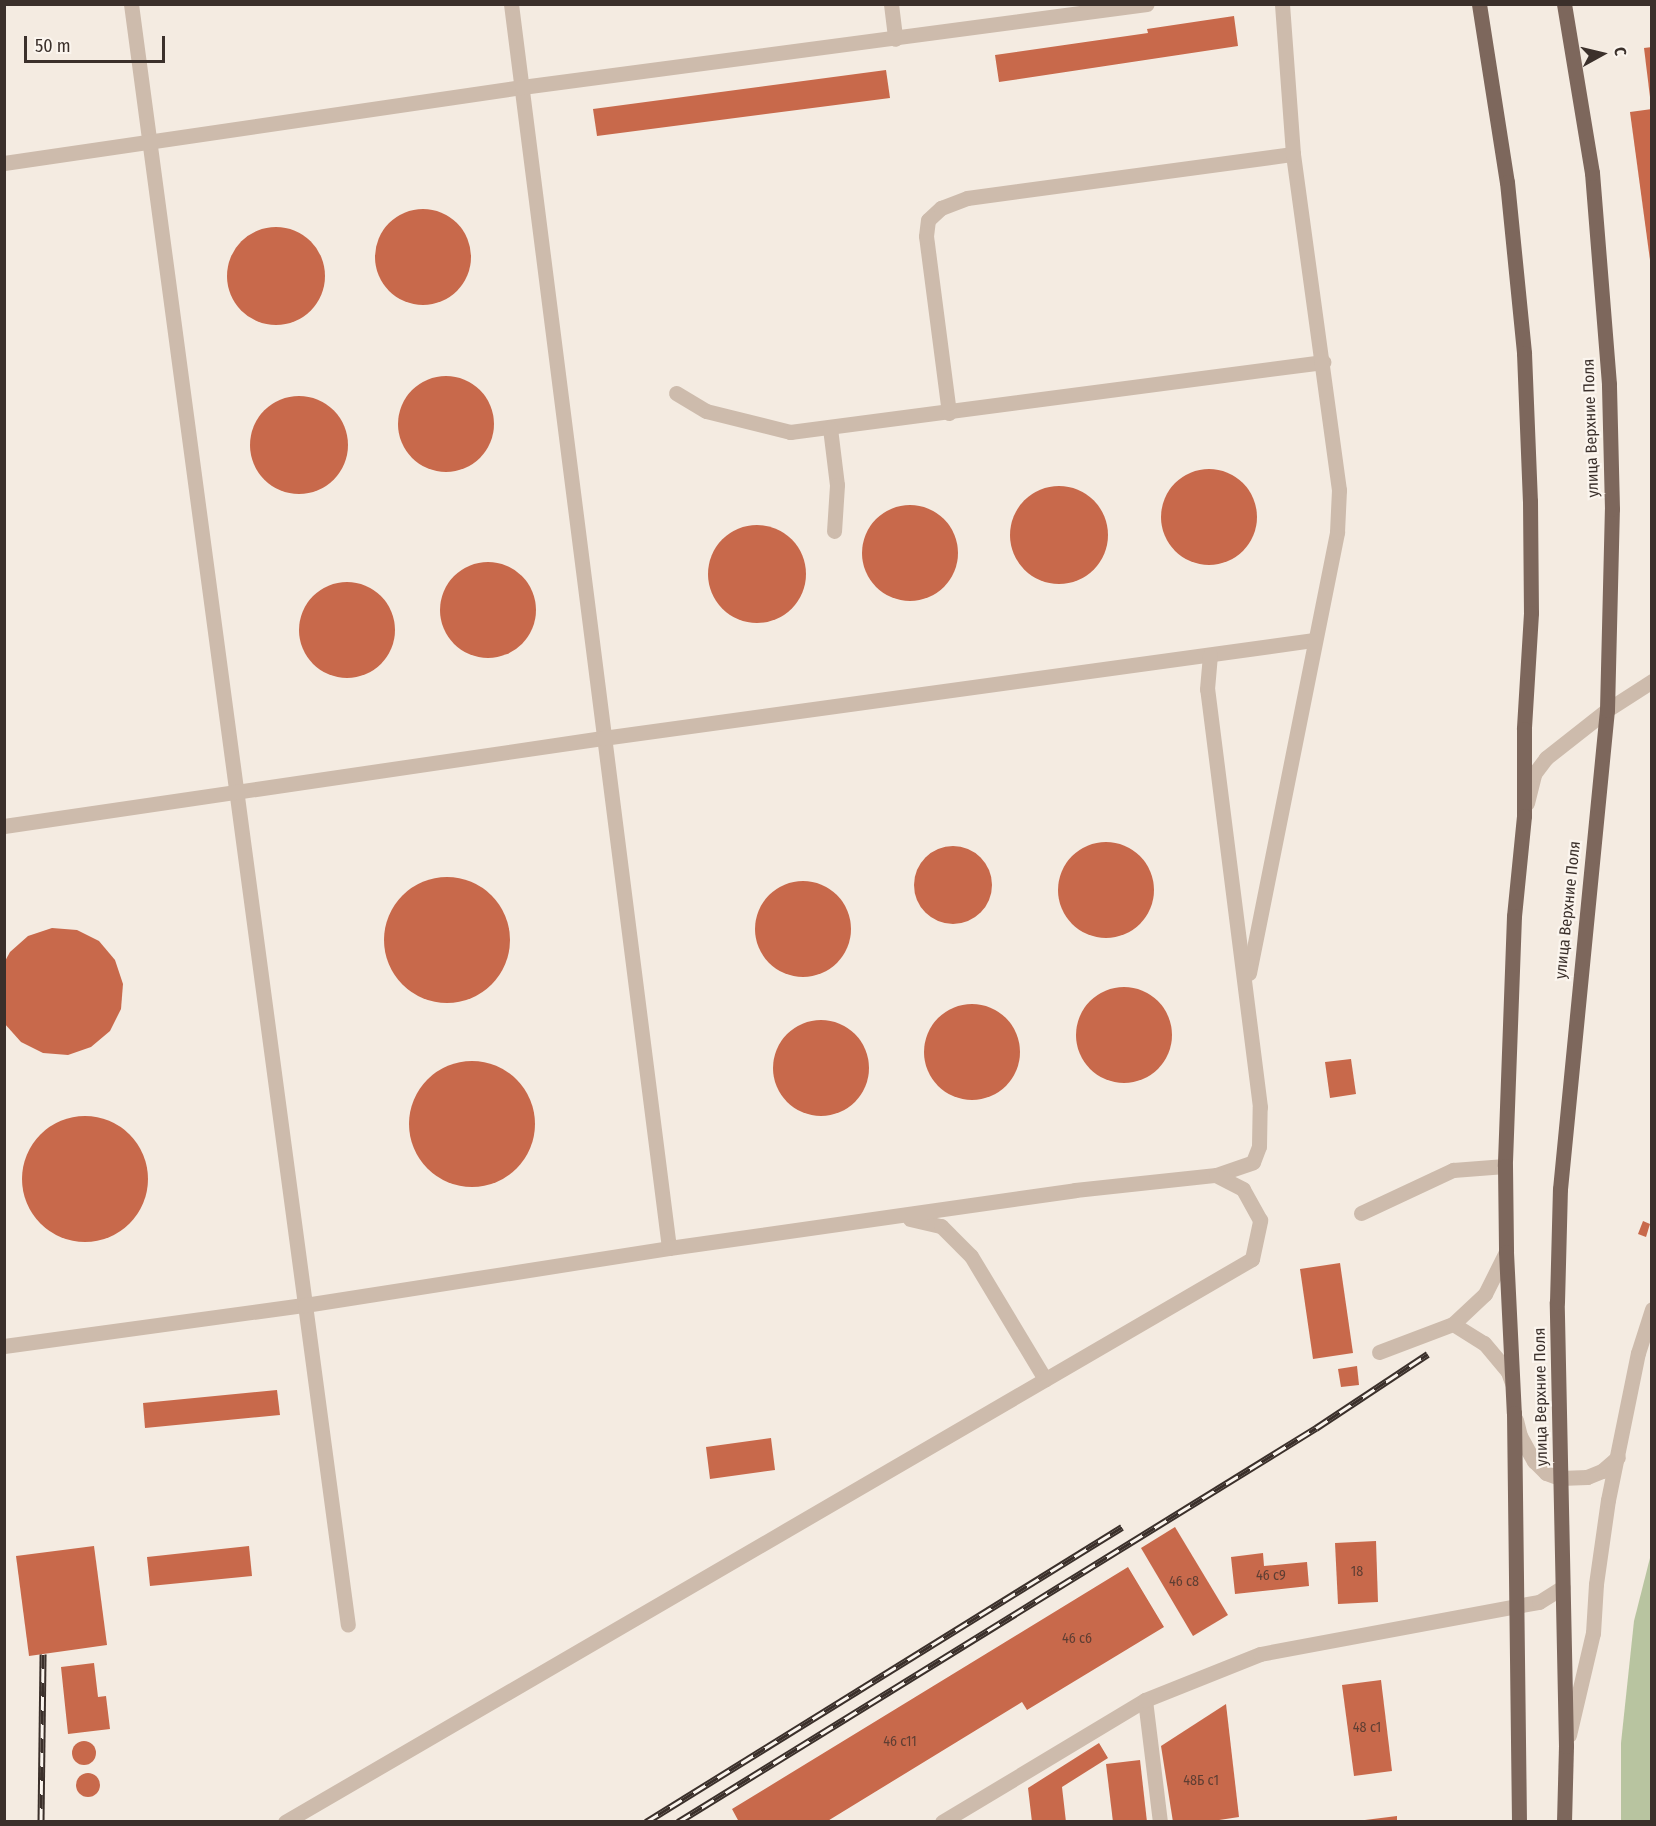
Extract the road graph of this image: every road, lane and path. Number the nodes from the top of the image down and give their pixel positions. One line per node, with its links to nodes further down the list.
1 (131, 4): 10 (street)
2 (511, 4): 9 (street)
3 (891, 4): 8 (street)
4 (1147, 4): 8 (street)
5 (1282, 4): 11 (street)
6 (1479, 4): 24 (main road, улица Верхние Поля)
7 (1564, 4): 21 (main road, улица Верхние Поля)
8 (895, 39): 9 (street)
9 (522, 87): 10 (street); 22 (street)
10 (149, 142): 12 (street); 23 (street)
11 (1293, 154): 13 (street); 15 (street)
12 (4, 163)
13 (1323, 362): 15 (street); 18 (street)
14 (676, 393): 16 (street)
15 (949, 413): 16 (street)
16 (830, 428): 17 (street)
17 (834, 531)
18 (1314, 640): 19 (street); 26 (street)
19 (1210, 654): 22 (street); 26 (street)
20 (1652, 681): 21 (street)
21 (1607, 710): 24 (street); 42 (main road, улица Верхние Поля)
22 (603, 738): 23 (street); 31 (street)
23 (236, 794): 25 (street); 33 (street)
24 (1524, 816): 27 (main road, улица Верхние Поля)
25 (4, 826)
26 (1246, 987): 28 (street)
27 (1505, 1166): 29 (street); 32 (main road, улица Верхние Поля)
28 (1216, 1175): 30 (street); 38 (street)
29 (1361, 1213)
30 (902, 1217): 31 (street); 38 (street)
31 (669, 1248): 33 (street)
32 (1506, 1252): 35 (street); 39 (main road, улица Верхние Поля)
33 (305, 1305): 36 (street); 45 (street)
34 (1652, 1309): 41 (street)
35 (1453, 1324): 37 (street); 39 (street)
36 (4, 1346)
37 (1379, 1352)
38 (1045, 1379): 48 (street)
39 (1512, 1383): 40 (main road, улица Верхние Поля)
40 (1514, 1413): 42 (street); 44 (main road, улица Верхние Поля)
41 (1618, 1457): 42 (street); 47 (street)
42 (1560, 1478): 43 (main road, улица Верхние Поля)
43 (1563, 1587): 44 (street); 47 (main road, улица Верхние Поля)
44 (1515, 1607): 46 (street); 51 (main road, улица Верхние Поля)
45 (348, 1625)
46 (1145, 1700): 49 (street); 50 (street)
47 (1566, 1746): 52 (main road, улица Верхние Поля)
48 (285, 1821)
49 (942, 1821)
50 (1160, 1821)
51 (1519, 1821)
52 (1564, 1821)

